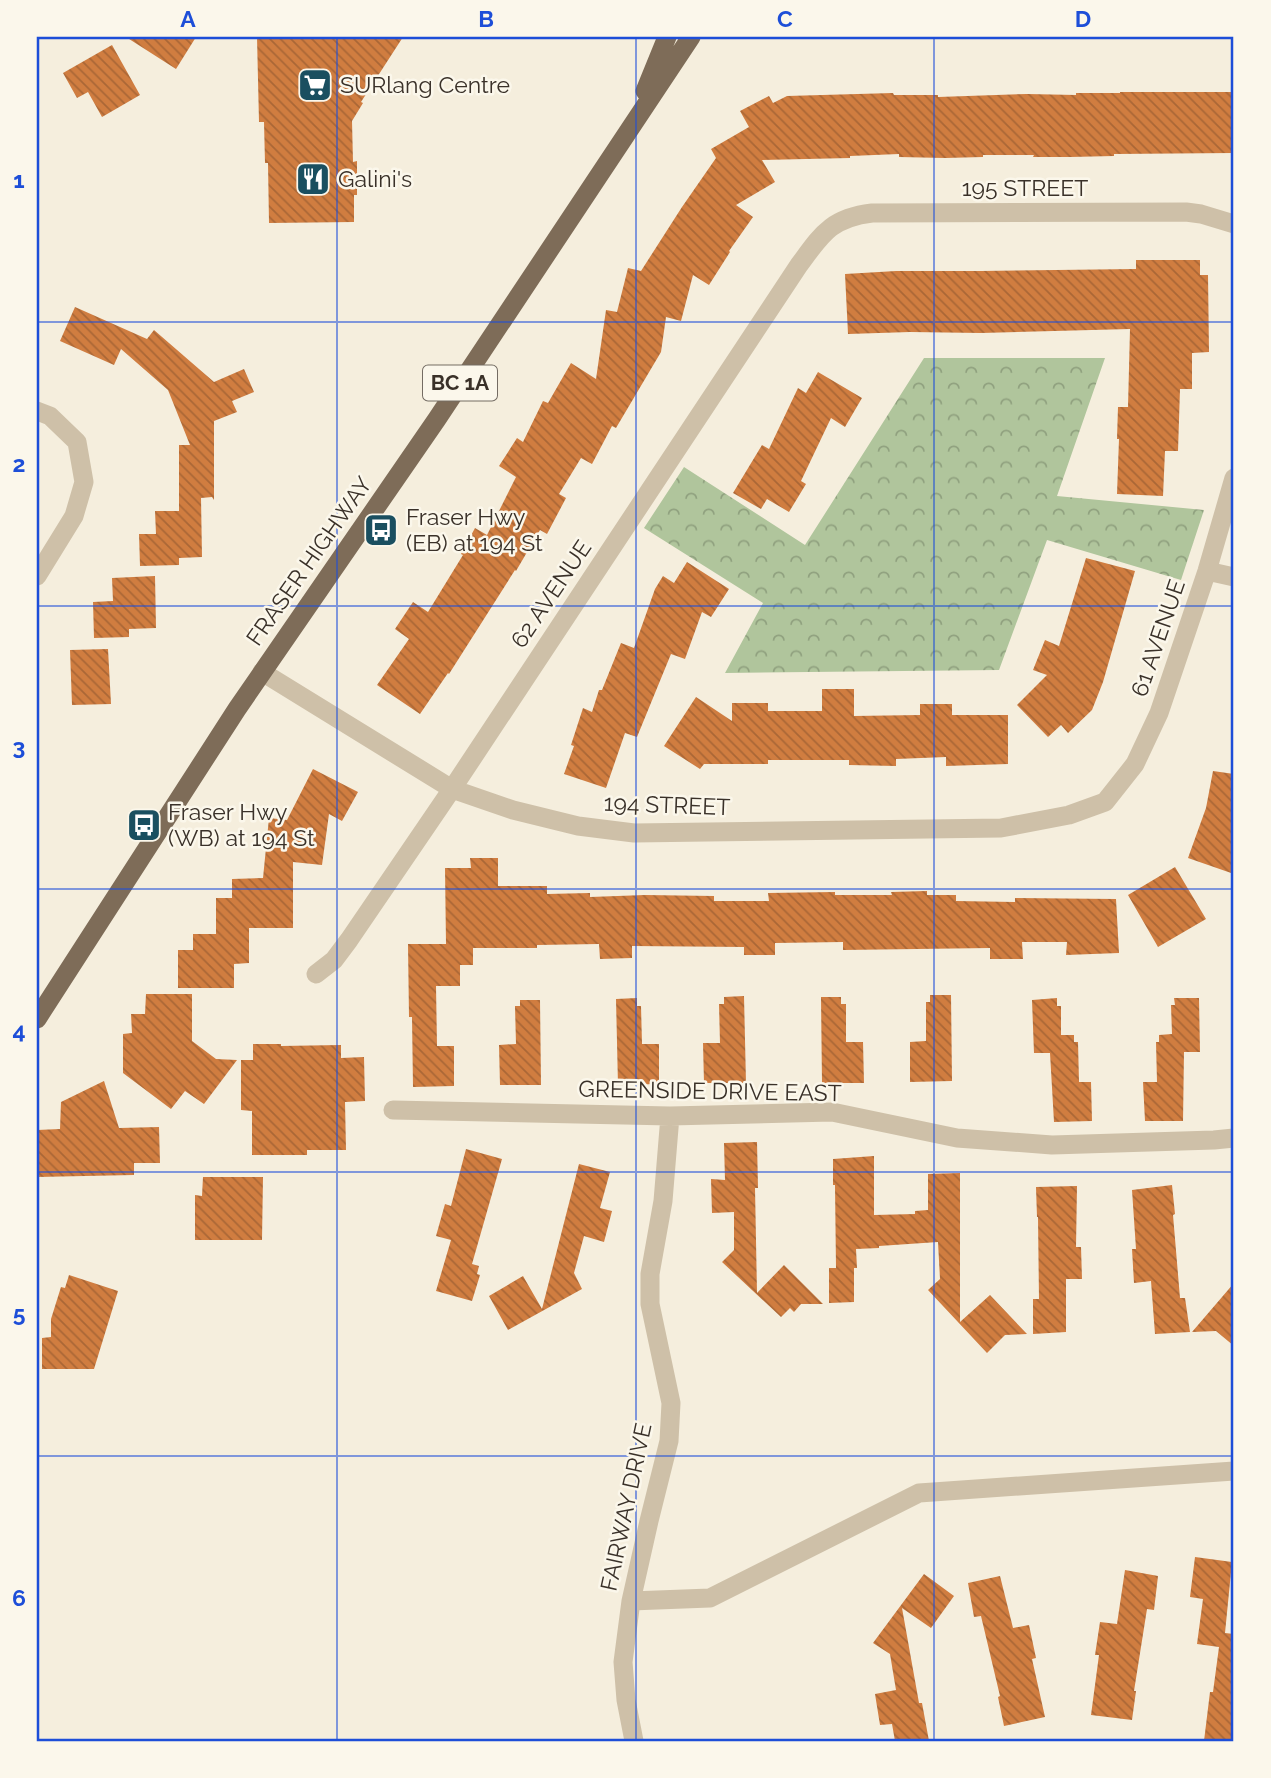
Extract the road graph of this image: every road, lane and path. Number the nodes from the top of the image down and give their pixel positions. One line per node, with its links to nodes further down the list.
1 (667, 37): 3 (main road, FRASER HIGHWAY)
2 (691, 37): 3 (main road, FRASER HIGHWAY / BC 1A)
3 (626, 134): 11 (main road, FRASER HIGHWAY / BC 1A)
4 (1234, 224): 5 (street, 195 STREET)
5 (821, 235): 12 (street, 62 AVENUE)
6 (43, 414): 9 (street)
7 (1234, 478): 8 (street, 61 AVENUE)
8 (1207, 571): 10 (street); 13 (street, 61 AVENUE)
9 (37, 576)
10 (1234, 577)
11 (262, 672): 12 (street, 194 STREET); 15 (main road, FRASER HIGHWAY / BC 1A)
12 (452, 789): 13 (street, 194 STREET); 14 (street, 62 AVENUE)
13 (1105, 802)
14 (316, 974)
15 (37, 1018)
16 (393, 1110): 17 (street, GREENSIDE DRIVE EAST)
17 (670, 1116): 18 (street, GREENSIDE DRIVE EAST); 20 (street, FAIRWAY DRIVE)
18 (1234, 1138)
19 (1234, 1471): 20 (street)
20 (631, 1601): 21 (street, FAIRWAY DRIVE)
21 (634, 1741)

